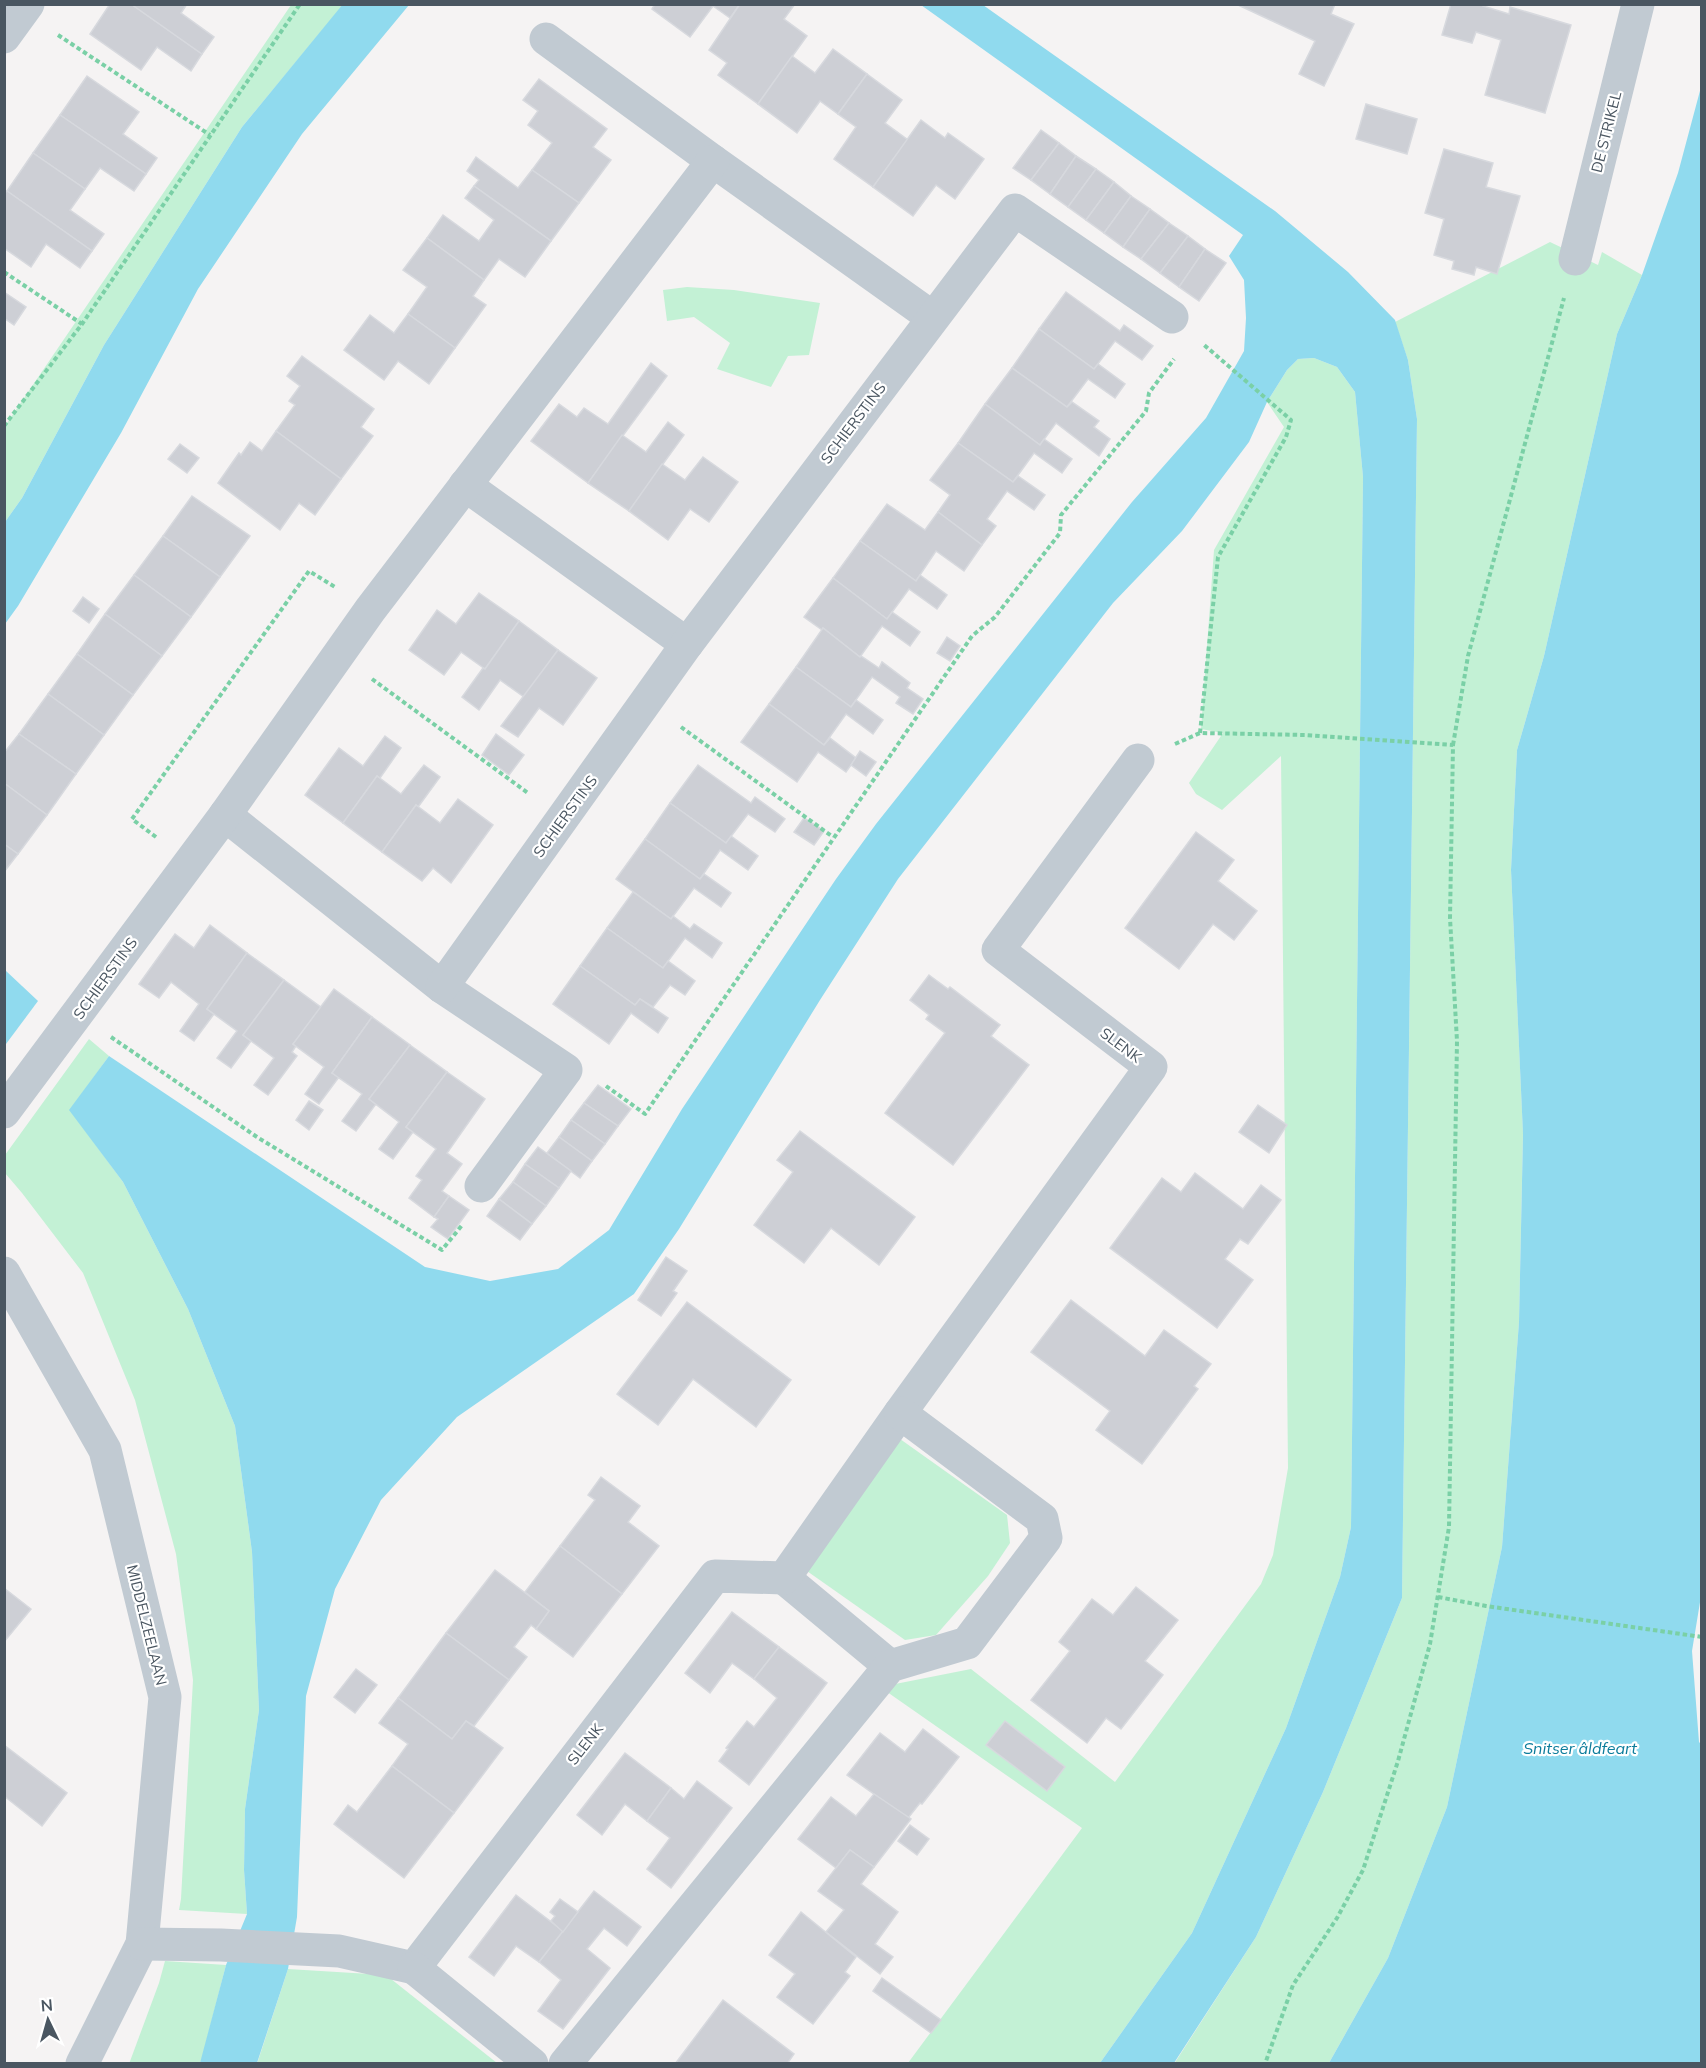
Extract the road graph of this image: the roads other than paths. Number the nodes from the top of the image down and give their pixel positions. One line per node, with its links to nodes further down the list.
1 (1638, 4): 4 (street, DE STRIKEL)
2 (546, 39): 3 (street)
3 (713, 161): 6 (street); 7 (street, SCHIERSTINS)
4 (1575, 259)
5 (1172, 317): 6 (street, SCHIERSTINS)
6 (932, 318): 8 (street, SCHIERSTINS)
7 (465, 485): 8 (street); 10 (street, SCHIERSTINS)
8 (687, 644): 11 (street, SCHIERSTINS)
9 (1138, 760): 15 (street, SLENK)
10 (225, 815): 11 (street); 12 (street, SCHIERSTINS)
11 (442, 987): 13 (street)
12 (4, 1112)
13 (481, 1186)
14 (4, 1273): 18 (street, MIDDELZEELAAN)
15 (900, 1413): 16 (street, SLENK); 17 (street)
16 (784, 1578): 17 (street); 19 (street, SLENK)
17 (890, 1666): 22 (street)
18 (142, 1944): 19 (street); 20 (street, MIDDELZEELAAN)
19 (414, 1968): 21 (street)
20 (81, 2064)
21 (532, 2064)
22 (566, 2064)

